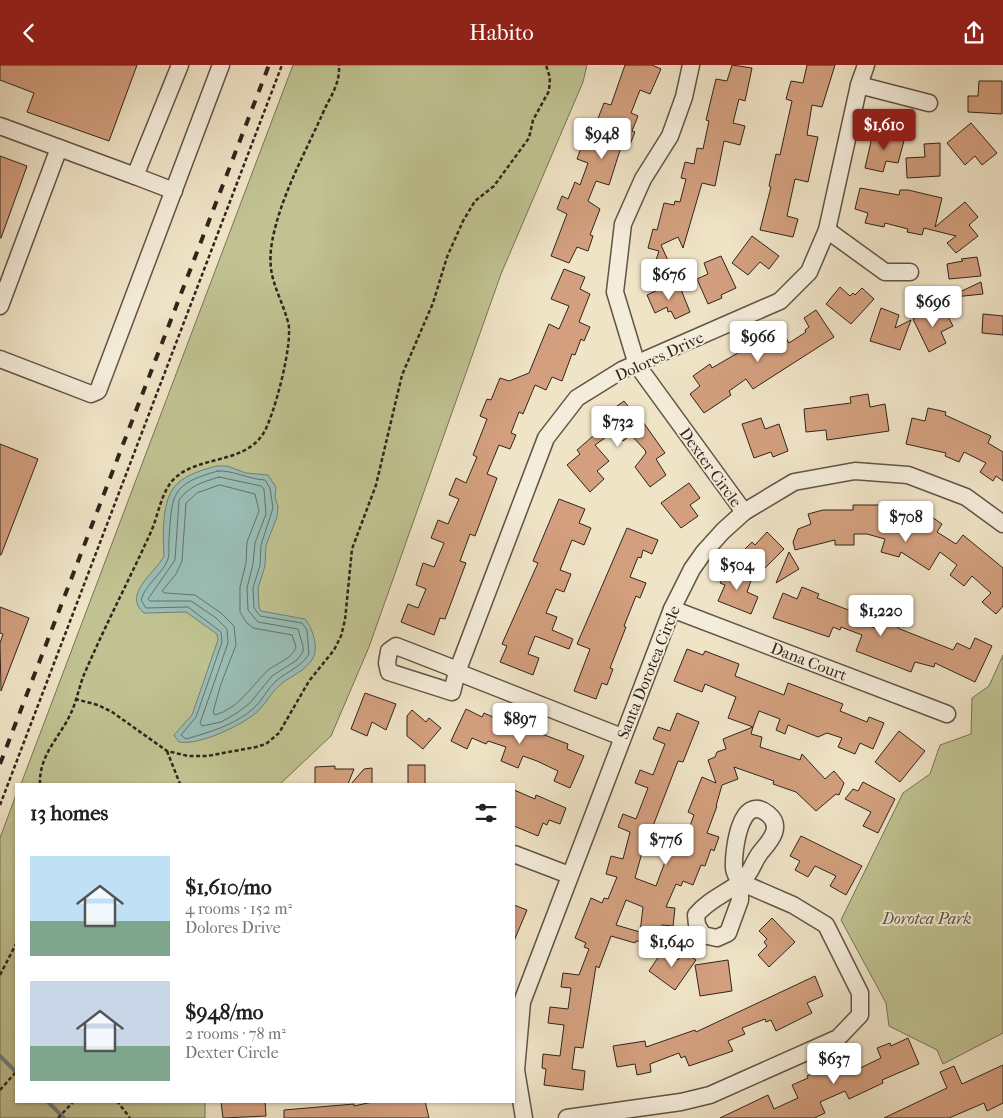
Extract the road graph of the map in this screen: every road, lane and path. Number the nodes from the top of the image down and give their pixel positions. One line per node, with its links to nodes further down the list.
1 (180, 65): 12 (street)
2 (221, 65): 13 (street)
3 (282, 65): 28 (path)
4 (339, 65): 22 (path)
5 (546, 65): 25 (path)
6 (691, 65): 18 (street, Dexter Circle)
7 (866, 65): 8 (street, Dolores Drive)
8 (859, 85): 9 (street); 14 (street, Dolores Drive)
9 (929, 103)
10 (0, 126): 11 (street)
11 (59, 148): 12 (street); 16 (street)
12 (135, 176): 13 (street)
13 (174, 191): 17 (street)
14 (827, 230): 15 (street); 18 (street, Dolores Drive)
15 (910, 272)
16 (0, 306)
17 (0, 359)
18 (637, 365): 19 (street, Dexter Circle); 24 (street, Dolores Drive)
19 (744, 512): 20 (street, Santa Dorotea Circle); 21 (street, Santa Dorotea Circle)
20 (1003, 524)
21 (672, 609): 23 (street, Dana Court); 24 (street, Santa Dorotea Circle)
22 (75, 699): 25 (path); 26 (path)
23 (947, 714)
24 (622, 737): 30 (street, Santa Dorotea Circle)
25 (167, 751): 27 (path)
26 (40, 783)
27 (180, 783)
28 (0, 805)
29 (515, 853): 30 (street)
30 (569, 875): 34 (street, Santa Dorotea Circle)
31 (740, 882): 42 (street)
32 (15, 946): 33 (path)
33 (0, 975)
34 (518, 1001): 41 (street, Santa Dorotea Circle)
35 (15, 1073): 36 (path)
36 (0, 1090)
37 (72, 1103): 39 (path)
38 (119, 1103): 40 (path)
39 (58, 1118)
40 (130, 1118)
41 (524, 1118)
42 (566, 1118)

